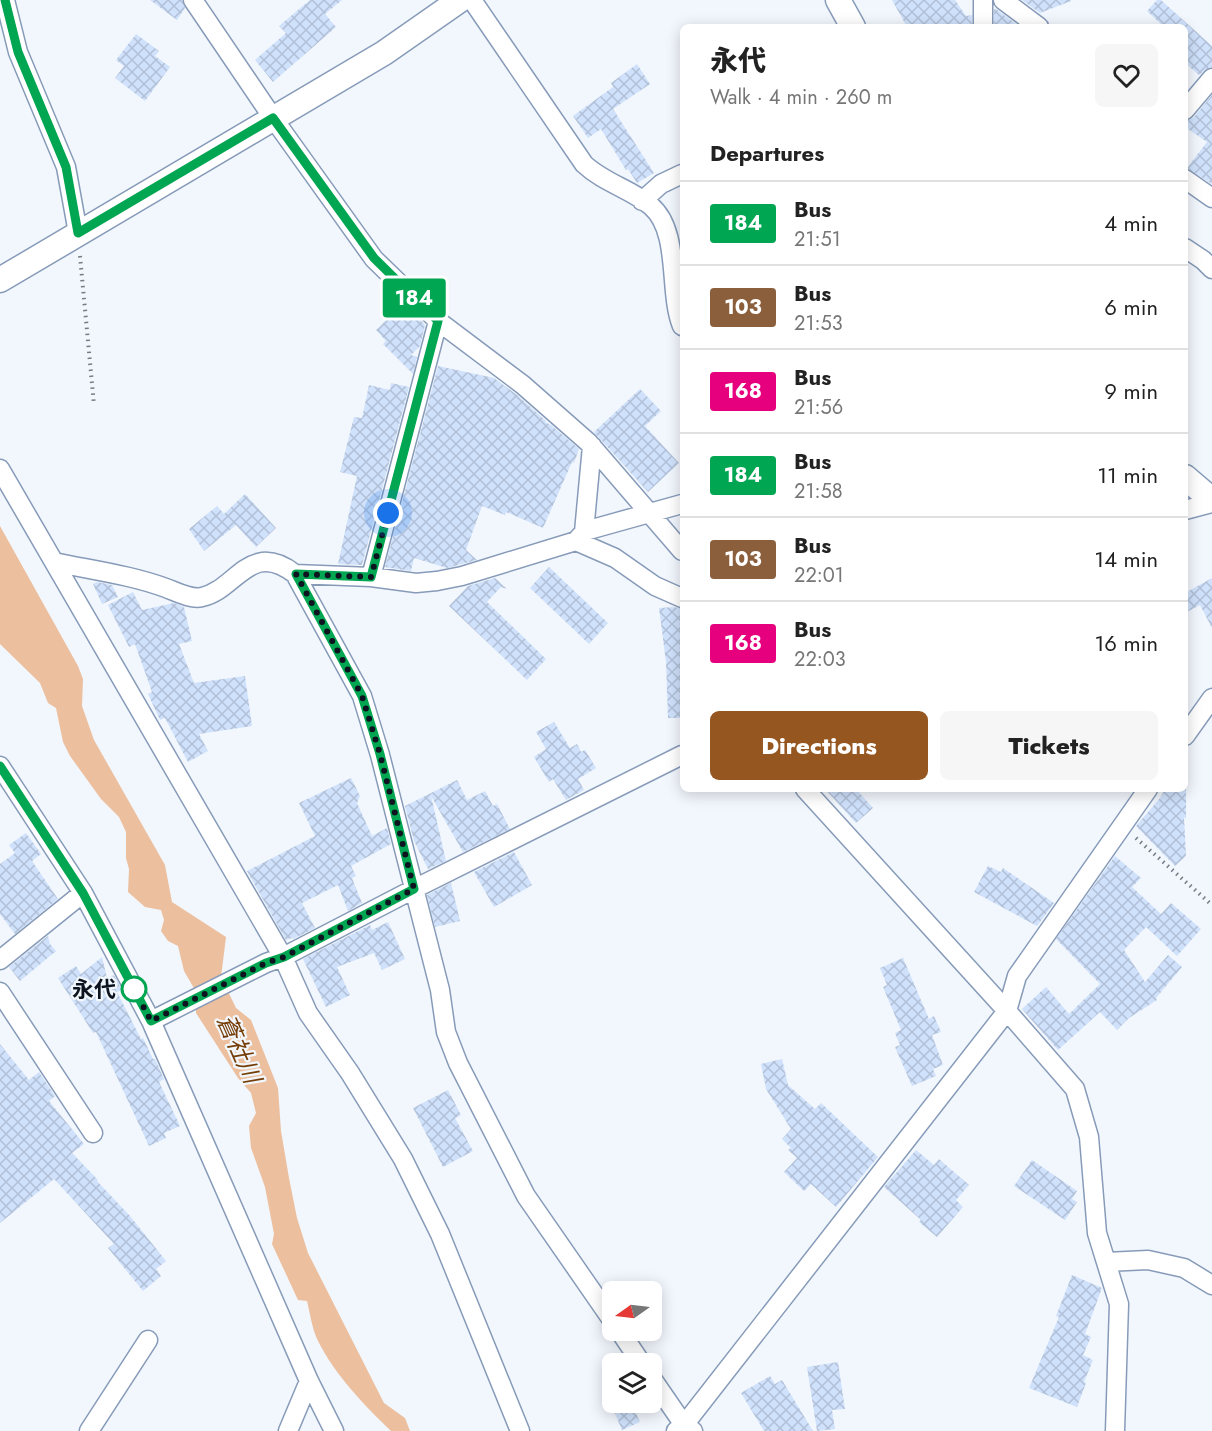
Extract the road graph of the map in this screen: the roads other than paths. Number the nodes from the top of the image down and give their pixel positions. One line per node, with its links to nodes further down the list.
1 (5, 0): 18 (street)
2 (193, 0): 13 (street)
3 (459, 0): 13 (street)
4 (472, 0): 17 (street)
5 (838, 0): 8 (street)
6 (982, 0): 9 (street)
7 (1004, 0): 10 (street)
8 (851, 24)
9 (983, 24)
10 (1035, 24)
11 (1212, 78): 12 (street)
12 (1188, 106)
13 (273, 118): 18 (street); 23 (street)
14 (680, 175): 17 (street)
15 (1188, 181): 16 (street)
16 (1212, 198)
17 (642, 201): 22 (street)
18 (78, 233): 21 (street)
19 (1188, 250): 20 (street)
20 (1212, 269)
21 (0, 280)
22 (680, 316)
23 (438, 321): 24 (street); 35 (street)
24 (592, 446): 30 (street); 31 (street)
25 (0, 469): 33 (street)
26 (1188, 480): 27 (street)
27 (1212, 501): 29 (street)
28 (680, 505): 30 (street)
29 (1188, 509)
30 (648, 513): 31 (street); 32 (street)
31 (580, 537): 35 (street); 36 (street)
32 (680, 549)
33 (54, 562): 34 (street); 45 (street)
34 (296, 574): 35 (street); 43 (street)
35 (371, 577)
36 (680, 597)
37 (1212, 698): 38 (street)
38 (1188, 732)
39 (680, 756): 43 (street)
40 (0, 766): 44 (street)
41 (808, 792): 48 (street)
42 (1146, 792): 48 (street)
43 (414, 889): 45 (street); 53 (street)
44 (83, 893): 46 (street); 49 (street)
45 (284, 957): 49 (street); 61 (street)
46 (0, 960)
47 (0, 992): 50 (street)
48 (1007, 1011): 51 (street); 57 (street)
49 (158, 1017): 55 (street)
50 (93, 1133)
51 (1106, 1262): 52 (street); 62 (street)
52 (1212, 1285)
53 (602, 1306)
54 (148, 1340): 58 (street)
55 (309, 1381): 59 (street); 60 (street)
56 (662, 1394): 57 (street)
57 (685, 1429)
58 (89, 1431)
59 (288, 1431)
60 (334, 1431)
61 (520, 1431)
62 (1115, 1431)

